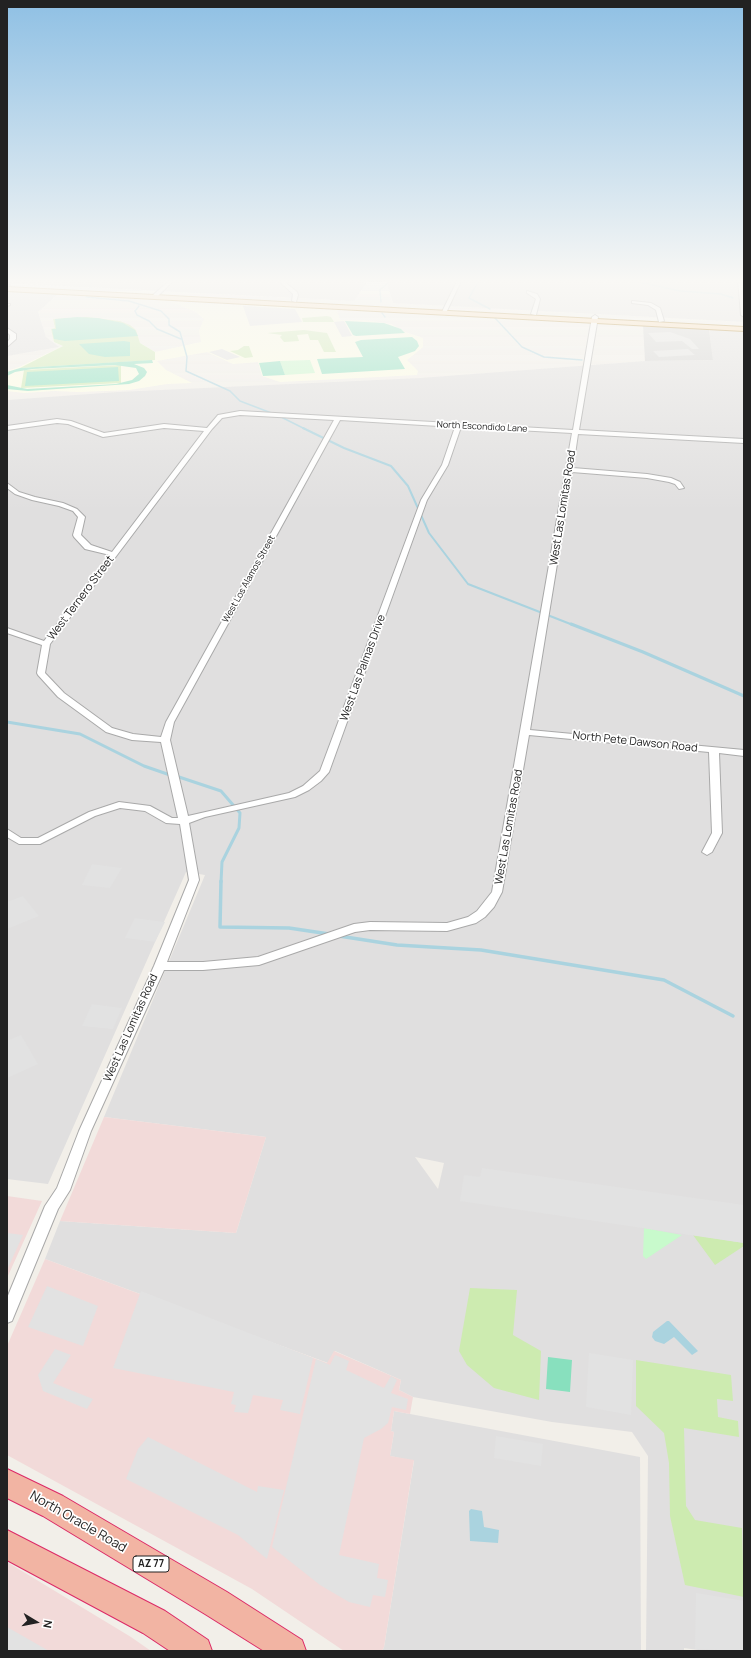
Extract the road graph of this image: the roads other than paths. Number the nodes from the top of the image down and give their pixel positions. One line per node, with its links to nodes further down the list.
1 (588, 356): 7 (street, West Las Lomitas Road)
2 (220, 416): 3 (street, North Escondido Lane); 6 (street, West Ternero Street)
3 (337, 420): 4 (street, North Escondido Lane); 16 (street, West Los Alamos Street)
4 (458, 426): 7 (street, North Escondido Lane); 19 (street, West Las Palmas Drive)
5 (7, 428): 6 (street)
6 (208, 430): 12 (street, West Ternero Street)
7 (575, 432): 8 (street, North Escondido Lane); 9 (street, West Las Lomitas Road)
8 (744, 441)
9 (570, 470): 11 (street); 15 (street, West Las Lomitas Road)
10 (7, 485): 12 (street)
11 (681, 488)
12 (113, 554): 14 (street, West Ternero Street)
13 (7, 630): 14 (street)
14 (46, 644): 16 (street, West Ternero Street)
15 (526, 732): 17 (street, North Pete Dawson Road); 22 (street, West Las Lomitas Road)
16 (165, 740): 19 (street)
17 (714, 750): 18 (street, North Pete Dawson Road); 21 (street)
18 (744, 753)
19 (184, 821): 20 (street); 22 (street)
20 (7, 832)
21 (707, 852)
22 (160, 966): 23 (street, West Las Lomitas Road)
23 (7, 1316)
24 (7, 1483): 27 (highway, North Oracle Road / AZ 77)
25 (7, 1544): 26 (highway)
26 (197, 1651)
27 (291, 1651)

